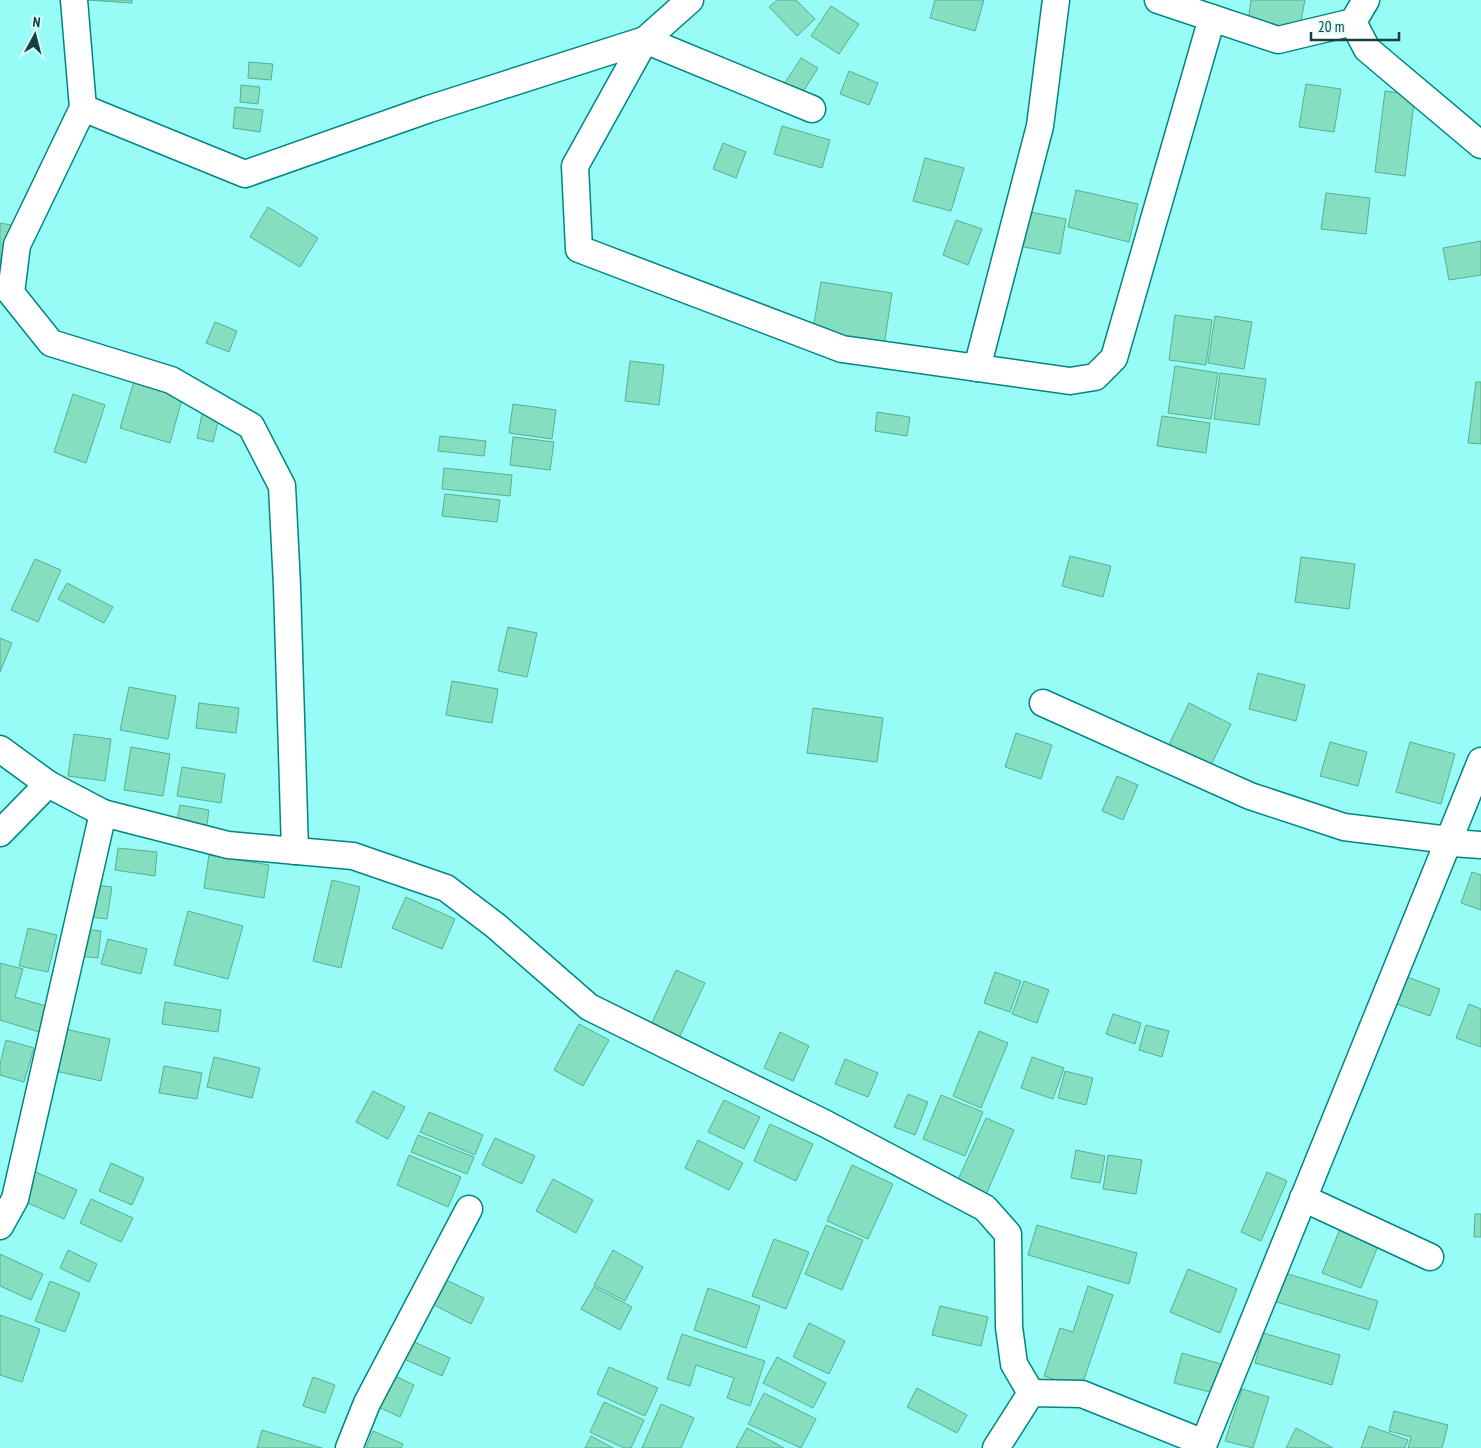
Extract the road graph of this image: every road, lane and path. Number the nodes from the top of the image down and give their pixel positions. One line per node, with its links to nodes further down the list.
1 (74, 0): 8 (street)
2 (690, 0): 7 (street)
3 (1056, 0): 11 (street)
4 (1158, 0): 6 (street)
5 (1359, 11): 6 (street); 10 (street)
6 (1212, 18): 11 (street)
7 (645, 40): 8 (street); 9 (street); 11 (street)
8 (83, 108): 20 (street)
9 (812, 109)
10 (1481, 145)
11 (977, 368)
12 (1043, 703): 18 (street)
13 (0, 749): 15 (street)
14 (1481, 762): 18 (street)
15 (48, 784): 16 (street); 17 (street)
16 (103, 812): 20 (street); 23 (street)
17 (0, 833)
18 (1449, 840): 19 (street); 21 (street)
19 (1481, 846)
20 (295, 851): 25 (street)
21 (1304, 1198): 24 (street); 26 (street)
22 (469, 1209): 27 (street)
23 (0, 1226)
24 (1430, 1257)
25 (1031, 1393): 26 (street); 28 (street)
26 (1209, 1445)
27 (349, 1448)
28 (996, 1448)

